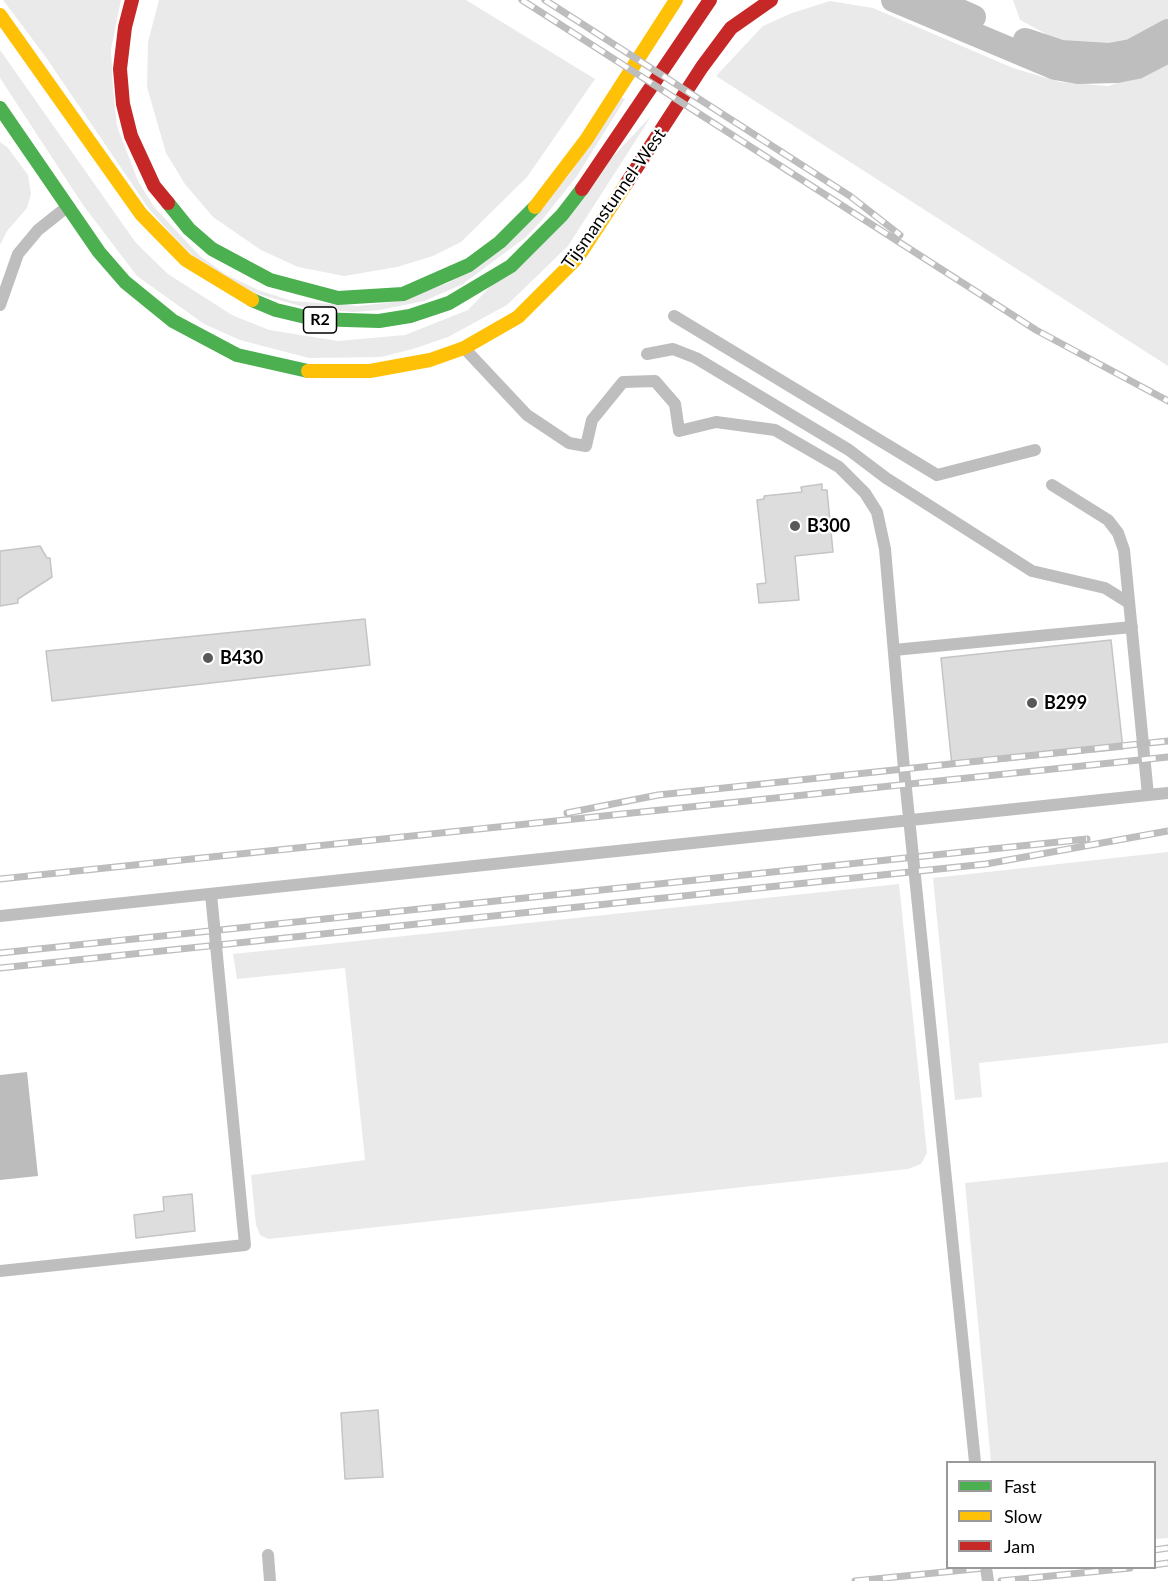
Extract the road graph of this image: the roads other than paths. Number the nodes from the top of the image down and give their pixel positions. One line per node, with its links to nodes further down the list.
1 (132, 0): 2 (main road, R2)
2 (676, 0)
3 (710, 0): 7 (main road, R2)
4 (771, 0): 14 (main road, Tijsmanstunnel-West)
5 (893, 0): 9 (street)
6 (936, 0): 8 (street)
7 (0, 15)
8 (1168, 31)
9 (1168, 51)
10 (0, 108): 11 (main road, Tijsmanstunnel-West)
11 (68, 207): 12 (lane); 14 (main road, Tijsmanstunnel-West)
12 (0, 305)
13 (674, 316): 16 (lane)
14 (464, 348): 20 (lane)
15 (647, 354): 18 (lane)
16 (1035, 450)
17 (1052, 485): 18 (lane)
18 (1129, 603): 19 (lane)
19 (1132, 627): 20 (lane); 22 (lane)
20 (894, 650): 23 (lane)
21 (1168, 793): 22 (lane)
22 (1148, 795): 23 (lane)
23 (909, 820): 24 (lane); 27 (lane)
24 (211, 894): 25 (lane); 26 (lane)
25 (0, 916)
26 (0, 1271)
27 (975, 1461)
28 (268, 1555): 29 (lane)
29 (270, 1581)

